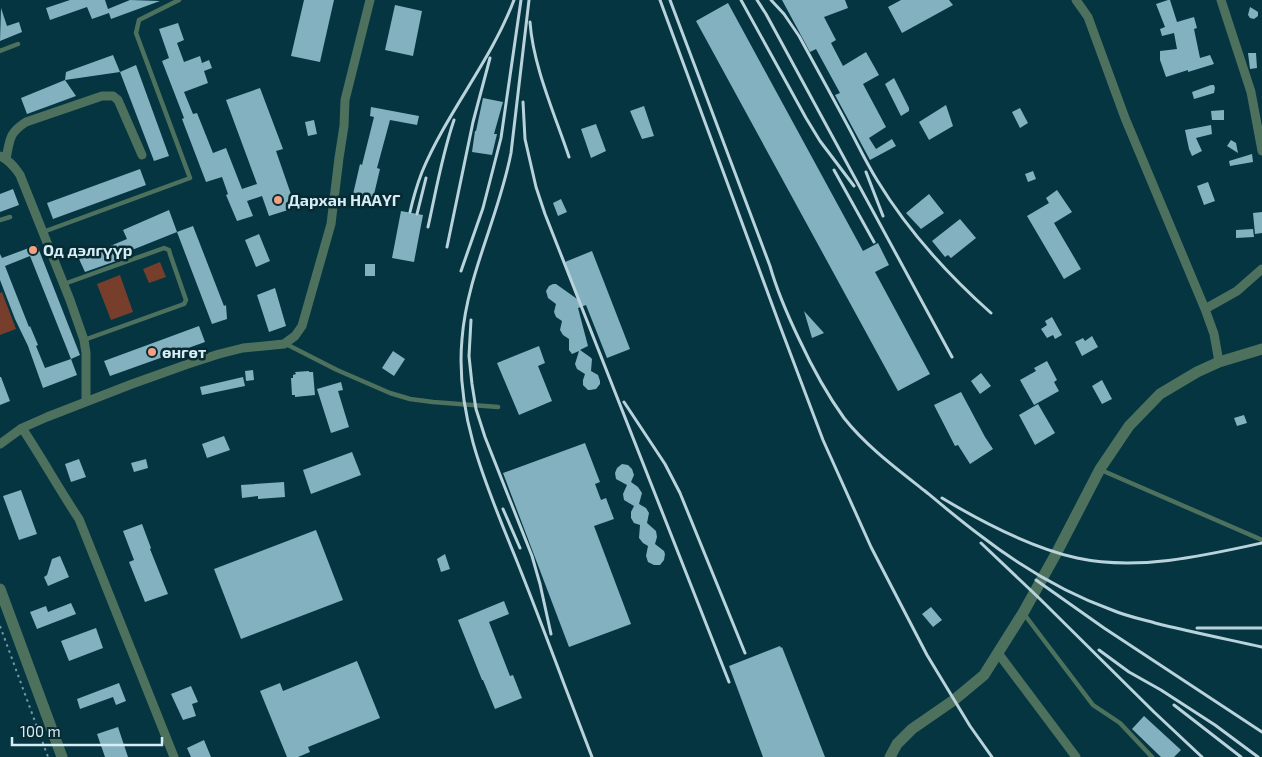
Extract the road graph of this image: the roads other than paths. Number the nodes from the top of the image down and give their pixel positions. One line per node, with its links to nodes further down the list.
1 (178, 0): 12 (lane)
2 (370, 0): 17 (street)
3 (1076, 0): 15 (street)
4 (1221, 0): 7 (street)
5 (18, 44): 6 (lane)
6 (0, 51)
7 (1262, 151)
8 (142, 155): 9 (street)
9 (3, 158): 12 (street)
10 (10, 217): 11 (lane)
11 (0, 220)
12 (43, 232): 14 (street)
13 (1262, 270): 15 (street)
14 (64, 284): 16 (street); 16 (lane)
15 (1204, 309): 19 (street)
16 (84, 340): 20 (street)
17 (284, 344): 20 (street); 21 (lane)
18 (1262, 348): 19 (street)
19 (1219, 362): 24 (street)
20 (86, 401): 22 (street)
21 (498, 407)
22 (22, 428): 23 (street); 30 (street)
23 (0, 444)
24 (1100, 469): 25 (lane); 27 (street)
25 (1262, 540)
26 (0, 589): 29 (street)
27 (1023, 613): 28 (street); 33 (lane)
28 (998, 653): 31 (street); 32 (street)
29 (62, 757)
30 (174, 757)
31 (890, 757)
32 (1076, 757)
33 (1152, 757)

